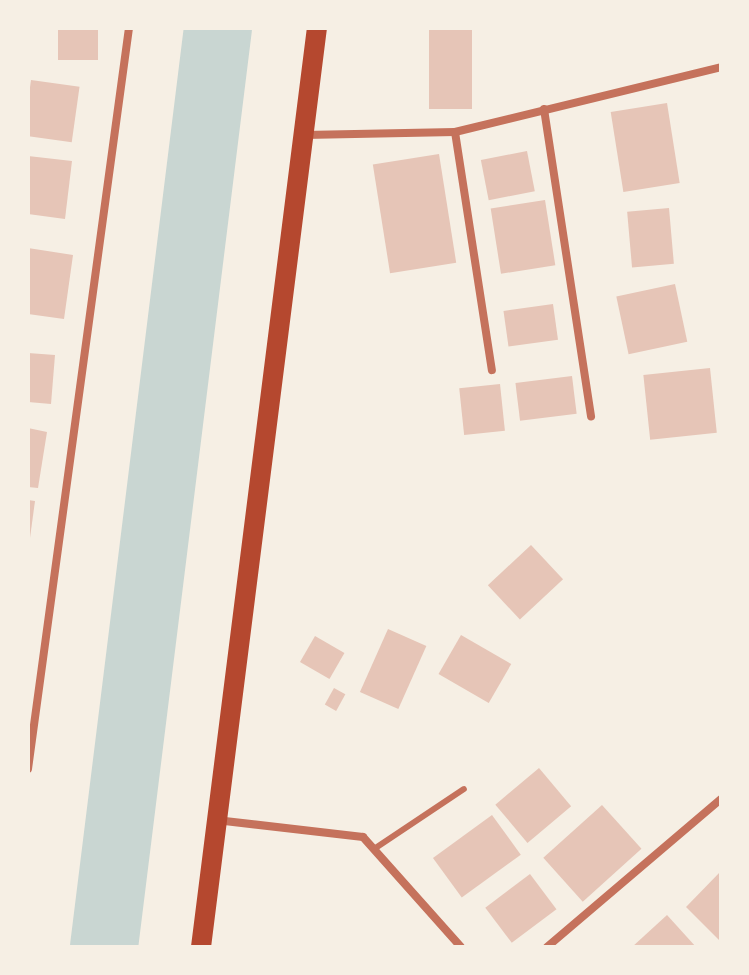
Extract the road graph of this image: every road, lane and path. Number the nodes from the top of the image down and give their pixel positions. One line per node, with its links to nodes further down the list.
1 (129, 28): 9 (street)
2 (317, 28): 6 (main road)
3 (721, 67): 4 (street)
4 (544, 109): 5 (street); 8 (street)
5 (455, 132): 6 (street); 7 (street)
6 (305, 135): 13 (main road)
7 (492, 370)
8 (591, 416)
9 (33, 685): 10 (street)
10 (28, 769)
11 (464, 789): 14 (lane)
12 (721, 799): 17 (street)
13 (216, 820): 14 (street); 15 (main road)
14 (374, 849): 16 (street)
15 (201, 947)
16 (461, 947)
17 (547, 947)

